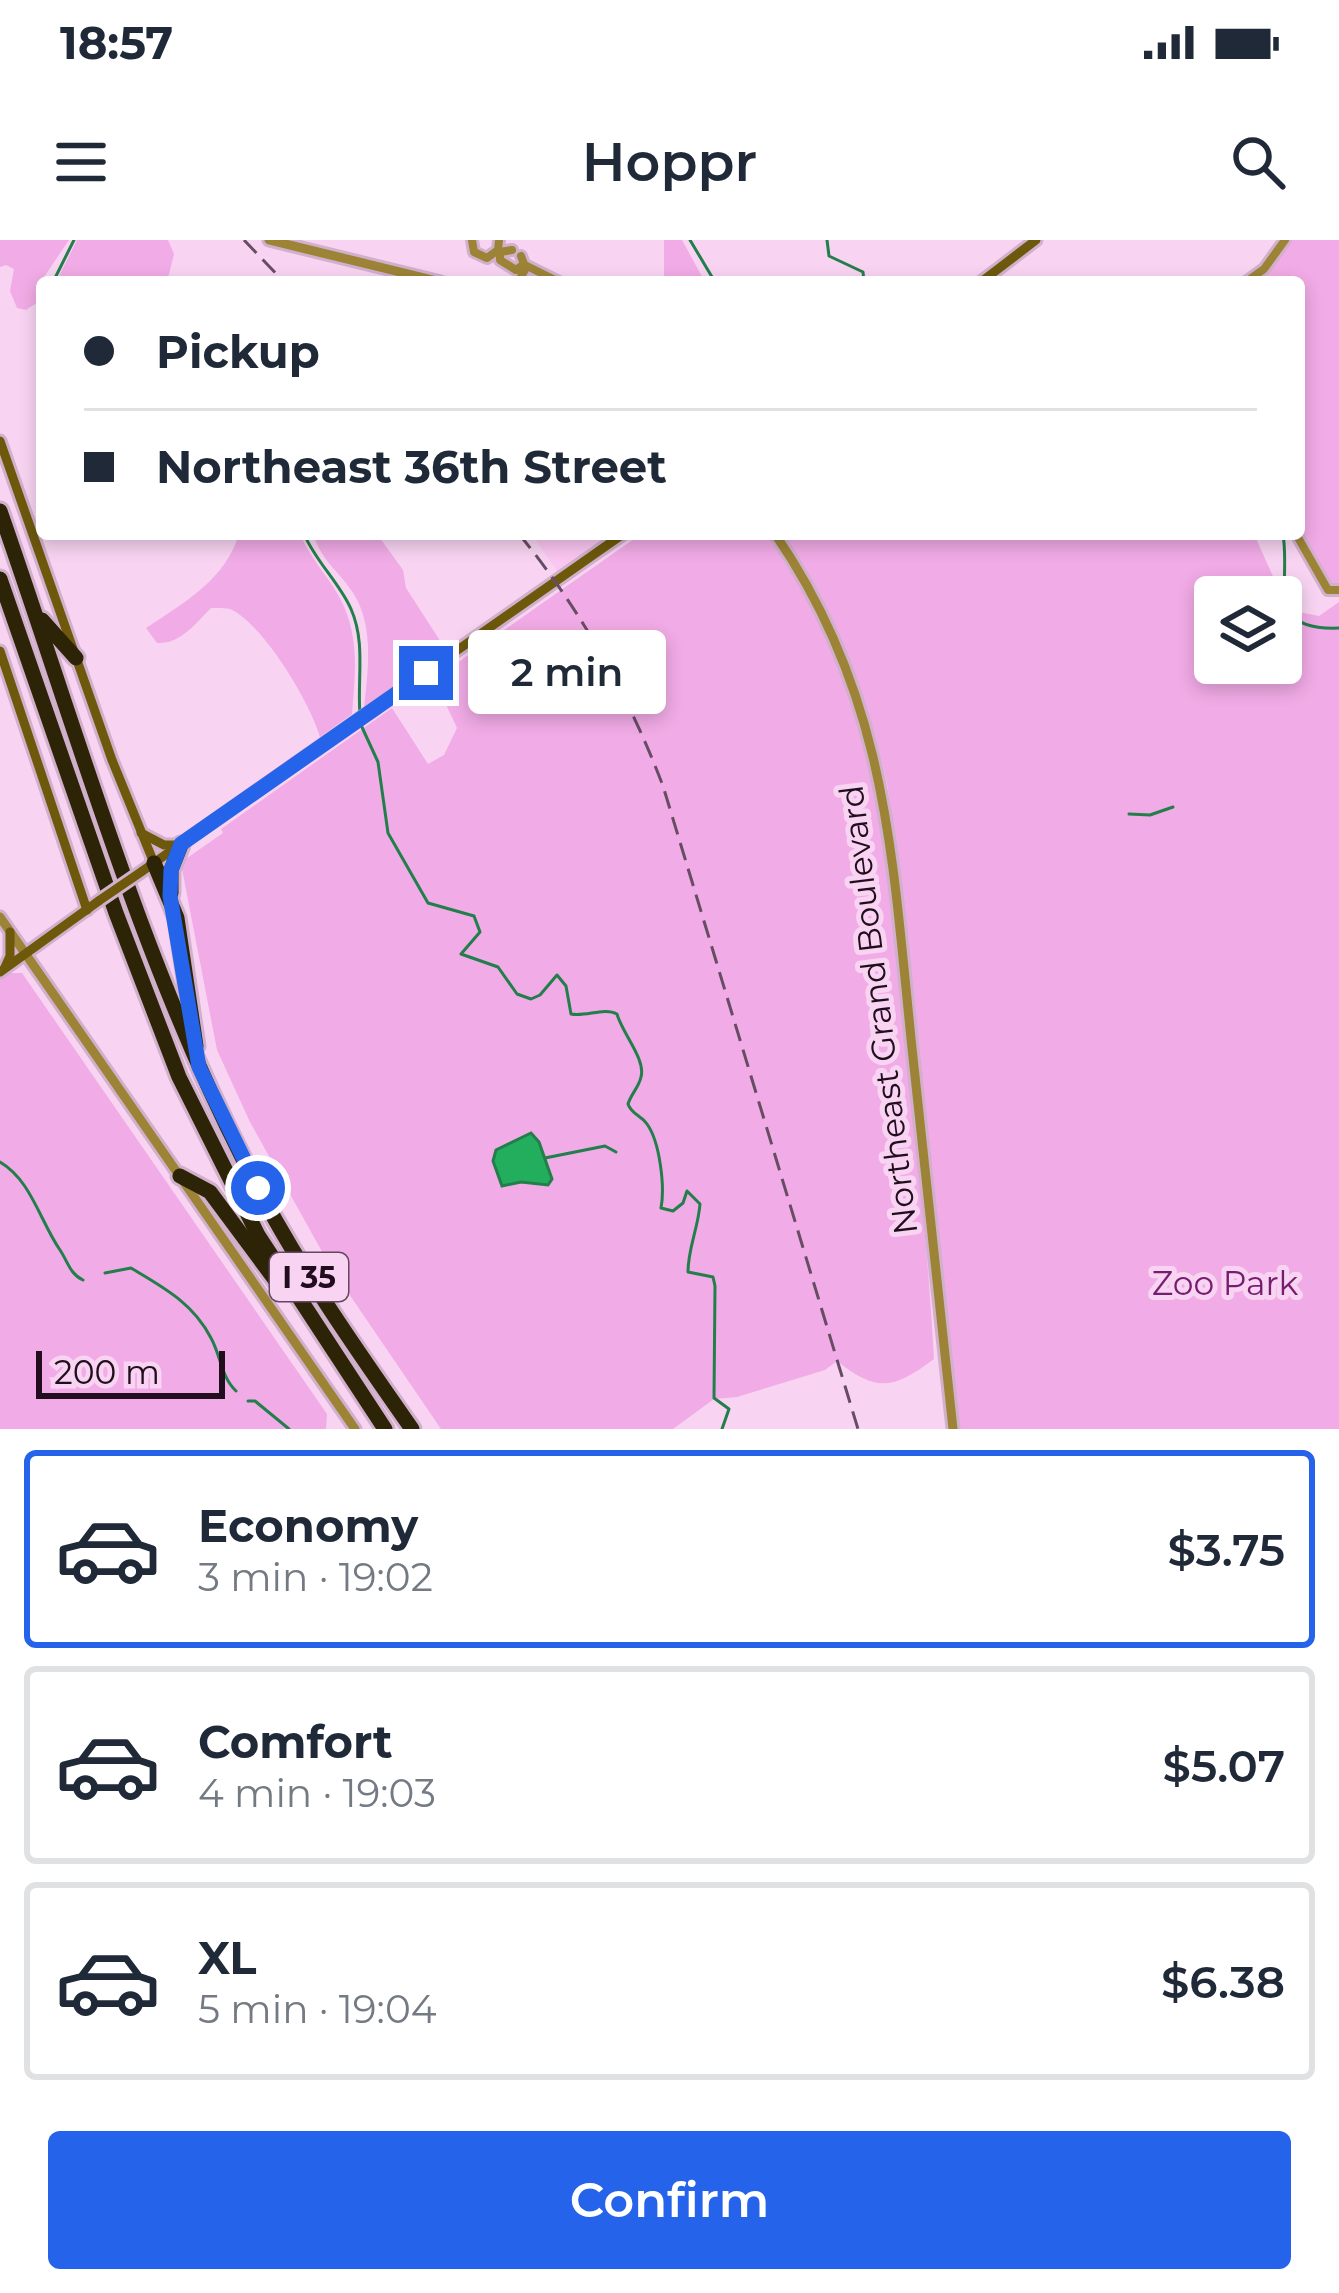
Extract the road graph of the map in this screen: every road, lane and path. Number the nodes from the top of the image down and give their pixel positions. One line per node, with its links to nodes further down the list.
1 (269, 240): 7 (street)
2 (472, 240): 5 (street)
3 (1036, 240): 10 (main road)
4 (1285, 240): 11 (street)
5 (499, 248): 6 (street); 6 (street)
6 (521, 259): 8 (street); 9 (street)
7 (416, 276)
8 (519, 276)
9 (549, 276)
10 (989, 276)
11 (1256, 276)
12 (0, 441): 21 (main road)
13 (0, 511): 19 (highway, I 35)
14 (614, 540): 23 (main road)
15 (779, 540): 37 (street, Northeast Grand Boulevard)
16 (1299, 540): 18 (street)
17 (0, 580): 33 (highway, I 35)
18 (1339, 590)
19 (36, 614): 21 (highway); 31 (highway, I 35)
20 (0, 651): 26 (main road)
21 (76, 658): 22 (main road)
22 (141, 833): 23 (main road); 24 (main road)
23 (181, 844): 24 (main road); 25 (highway)
24 (147, 868): 25 (highway); 26 (main road, bridge)
25 (170, 896): 31 (highway)
26 (87, 910): 29 (main road)
27 (0, 917): 28 (street)
28 (10, 932): 29 (street); 30 (main road)
29 (26, 953): 30 (main road); 32 (street)
30 (2, 971)
31 (199, 1067): 36 (highway, I 35)
32 (180, 1176): 33 (highway); 34 (street)
33 (304, 1309): 35 (highway, I 35)
34 (355, 1429)
35 (385, 1429)
36 (412, 1429)
37 (953, 1429)

